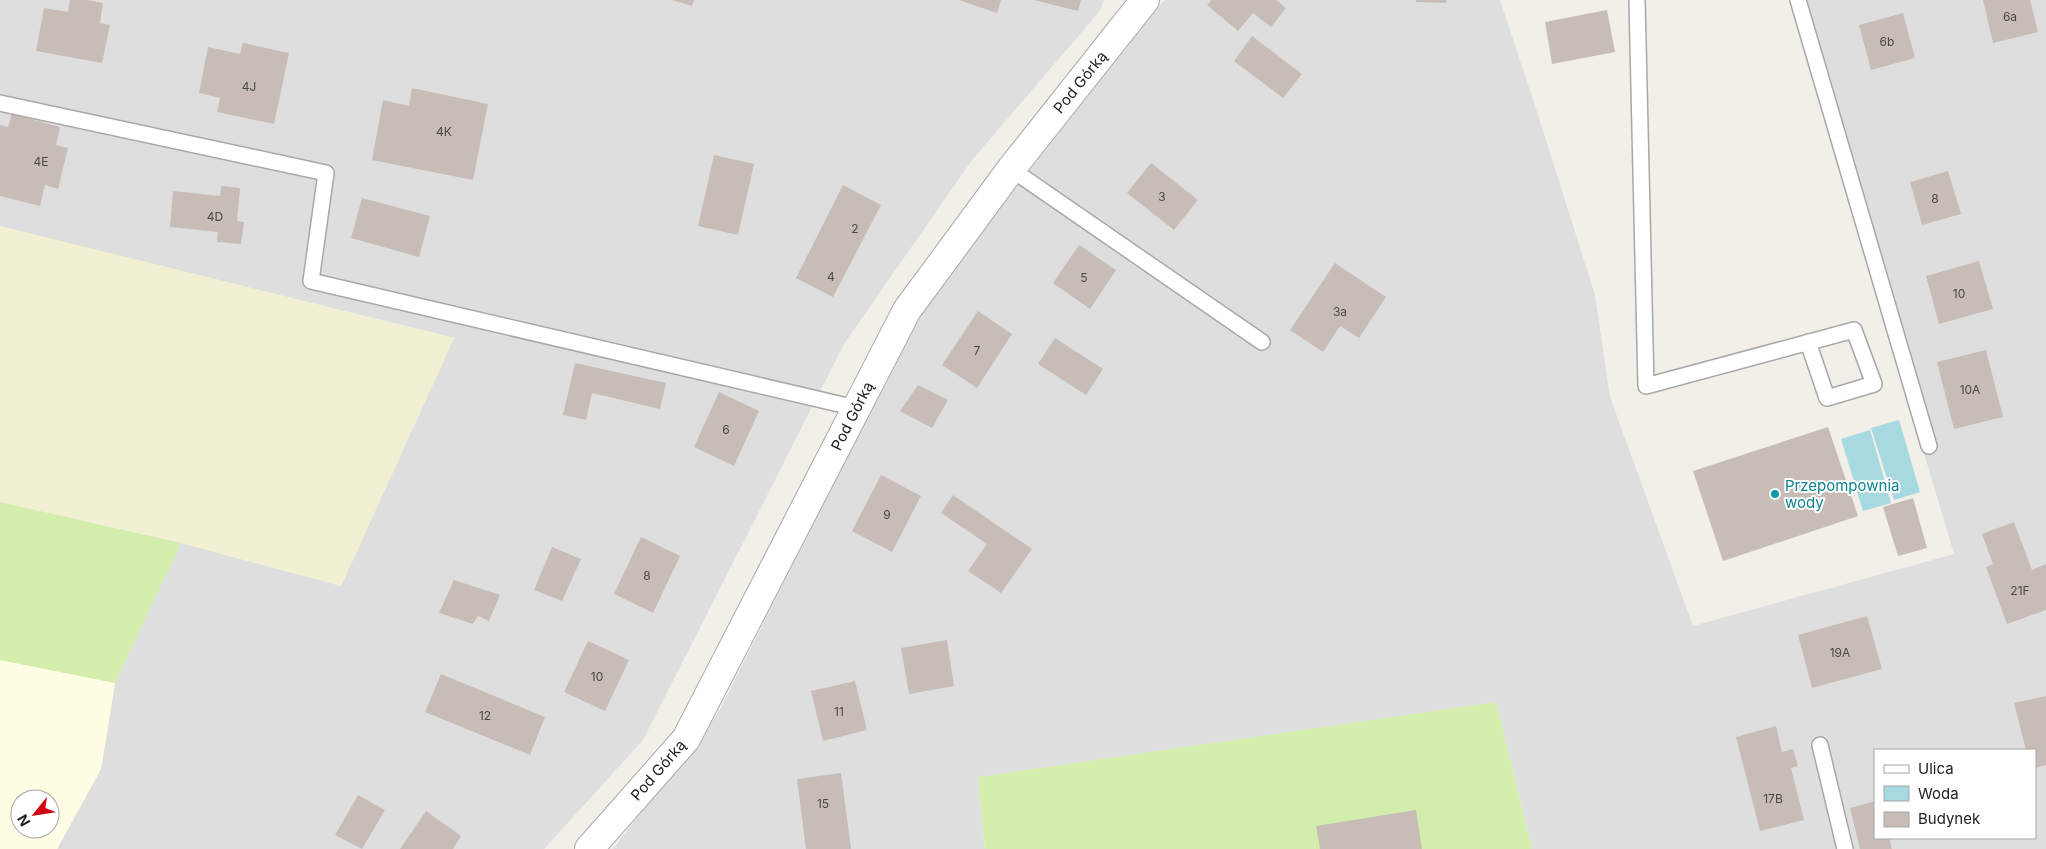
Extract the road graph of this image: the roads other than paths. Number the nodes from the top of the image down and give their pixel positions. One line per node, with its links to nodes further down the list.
1 (1145, 0): 5 (street, Pod Górką)
2 (1637, 0): 7 (lane)
3 (1798, 0): 9 (lane)
4 (0, 103): 8 (lane)
5 (1011, 169): 6 (lane); 8 (street, Pod Górką)
6 (1262, 342)
7 (1808, 342): 7 (lane)
8 (856, 408): 11 (street, Pod Górką)
9 (1929, 446)
10 (1820, 745): 12 (lane)
11 (589, 849)
12 (1845, 849)

